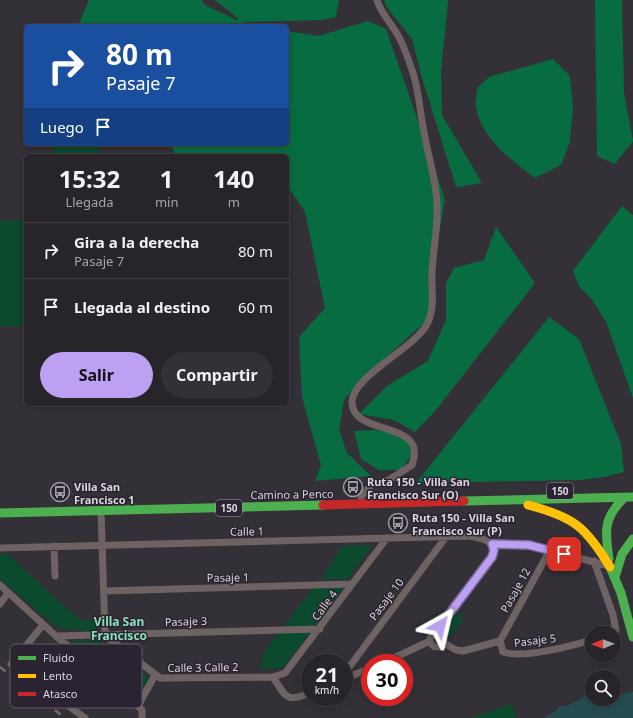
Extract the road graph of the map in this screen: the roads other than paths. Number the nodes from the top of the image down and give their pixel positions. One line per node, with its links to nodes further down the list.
1 (377, 0): 3 (street)
2 (633, 488): 3 (main road, Camino a Penco / 150)
3 (362, 496): 6 (main road, Camino a Penco / 150)
4 (630, 498): 5 (main road, Camino a Penco / 150); 18 (main road)
5 (511, 501): 7 (main road, Camino a Penco / 150); 18 (main road)
6 (0, 504)
7 (101, 511): 8 (main road, Camino a Penco / 150); 13 (street)
8 (0, 513)
9 (446, 537): 10 (street, Calle 1); 12 (street, Calle 1); 41 (street, Pasaje 10)
10 (387, 538): 13 (street, Calle 1); 21 (street, Calle 4)
11 (633, 539): 20 (main road)
12 (492, 544): 16 (street); 29 (street)
13 (102, 545): 14 (street, Calle 1); 23 (street)
14 (54, 546): 15 (street, Calle 1); 19 (street)
15 (0, 548)
16 (550, 550): 17 (street); 34 (street, Pasaje 12)
17 (594, 561): 18 (street); 27 (street)
18 (610, 567): 20 (main road)
19 (55, 576)
20 (615, 577): 32 (main road)
21 (352, 584): 23 (street, Pasaje 1); 28 (street, Calle 4)
22 (0, 585): 24 (street)
23 (104, 591): 30 (street)
24 (8, 593): 25 (street); 26 (street)
25 (0, 604)
26 (43, 625): 31 (street); 37 (street)
27 (615, 626)
28 (320, 629): 30 (street, Pasaje 3); 44 (street, Calle 4)
29 (438, 633): 33 (street); 36 (street)
30 (105, 635): 31 (street, Pasaje 3); 39 (street, Calle 3 Calle 2)
31 (56, 636): 38 (street)
32 (633, 637)
33 (430, 640): 36 (street); 40 (street)
34 (500, 641): 35 (street, Pasaje 5); 36 (street, Pasaje 5)
35 (585, 642)
36 (444, 643)
37 (27, 644)
38 (65, 644)
39 (116, 644)
40 (401, 654)
41 (353, 662)
42 (142, 665): 43 (street, Calle 3 Calle 2)
43 (155, 675): 44 (street, Calle 3 Calle 2); 46 (street)
44 (273, 677): 45 (street)
45 (301, 697)
46 (142, 699)
47 (71, 708): 49 (street)
48 (140, 708): 50 (street)
49 (85, 718)
50 (142, 718)

